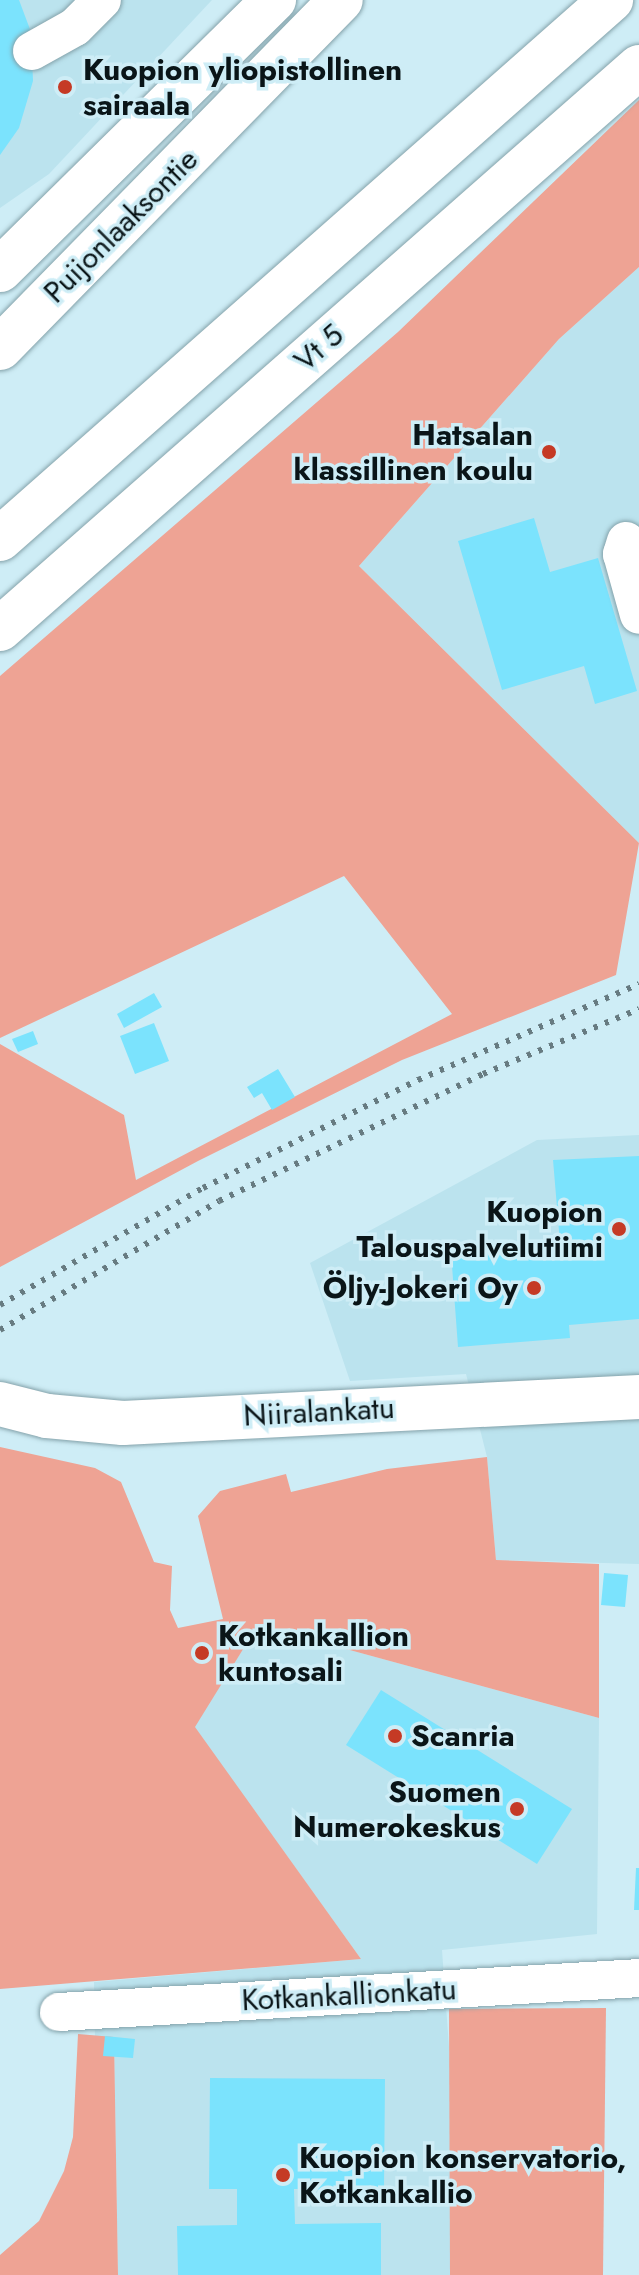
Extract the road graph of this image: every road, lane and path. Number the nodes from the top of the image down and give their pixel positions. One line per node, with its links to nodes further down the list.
1 (102, 0): 5 (street)
2 (274, 0): 7 (main road, Puijonlaaksontie)
3 (341, 0): 8 (main road, Puijonlaaksontie)
4 (611, 0): 9 (main road)
5 (32, 51)
6 (639, 67): 12 (main road, Vt 5)
7 (0, 270)
8 (0, 348)
9 (0, 539)
10 (626, 541): 11 (street)
11 (639, 615)
12 (0, 629)
13 (639, 1397): 14 (main road, Niiralankatu)
14 (0, 1404)
15 (639, 1978): 16 (street, Kotkankallionkatu)
16 (59, 2012)

